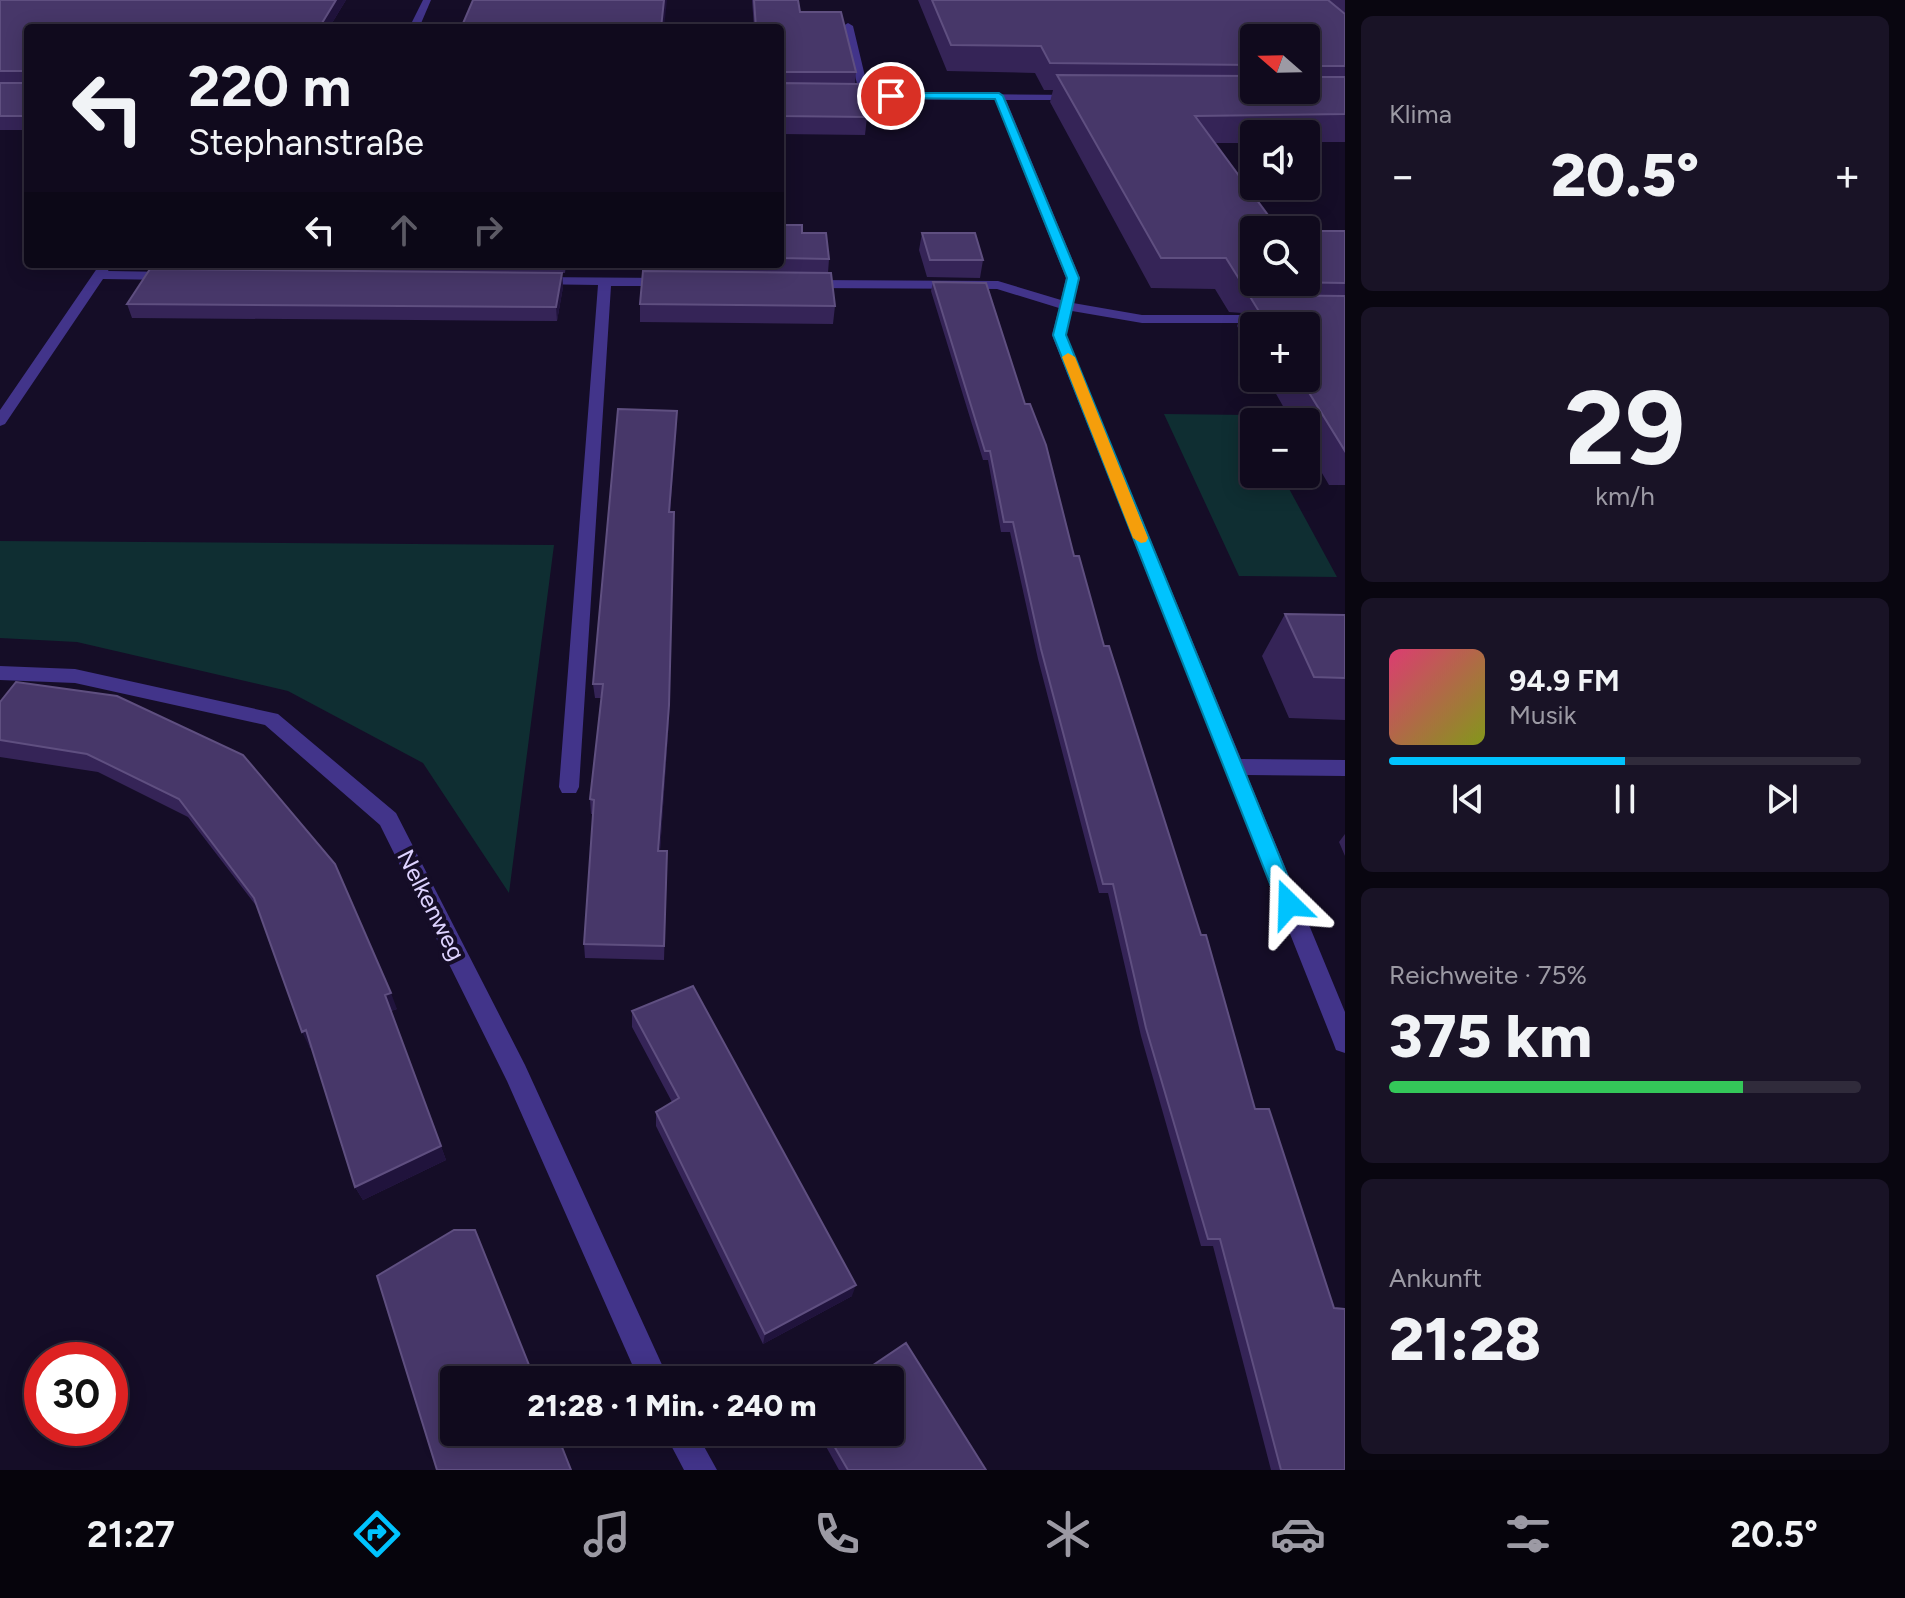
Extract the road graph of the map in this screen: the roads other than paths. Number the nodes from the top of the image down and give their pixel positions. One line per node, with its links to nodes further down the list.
1 (427, 0): 2 (street)
2 (416, 24)
3 (848, 26): 5 (street)
4 (784, 95): 5 (street)
5 (865, 96): 6 (street)
6 (999, 96): 7 (street); 14 (street)
7 (1093, 97)
8 (103, 270): 9 (street); 16 (street)
9 (178, 276)
10 (526, 281): 11 (street)
11 (605, 282): 12 (street); 20 (street)
12 (684, 283)
13 (794, 283): 14 (street)
14 (1065, 306): 15 (street); 18 (street)
15 (1240, 319)
16 (0, 421)
17 (0, 673): 22 (street, Nelkenweg)
18 (1232, 767): 19 (street); 21 (street)
19 (1345, 768)
20 (569, 787)
21 (1345, 1042)
22 (648, 1366)
23 (687, 1446): 24 (street)
24 (701, 1470)

